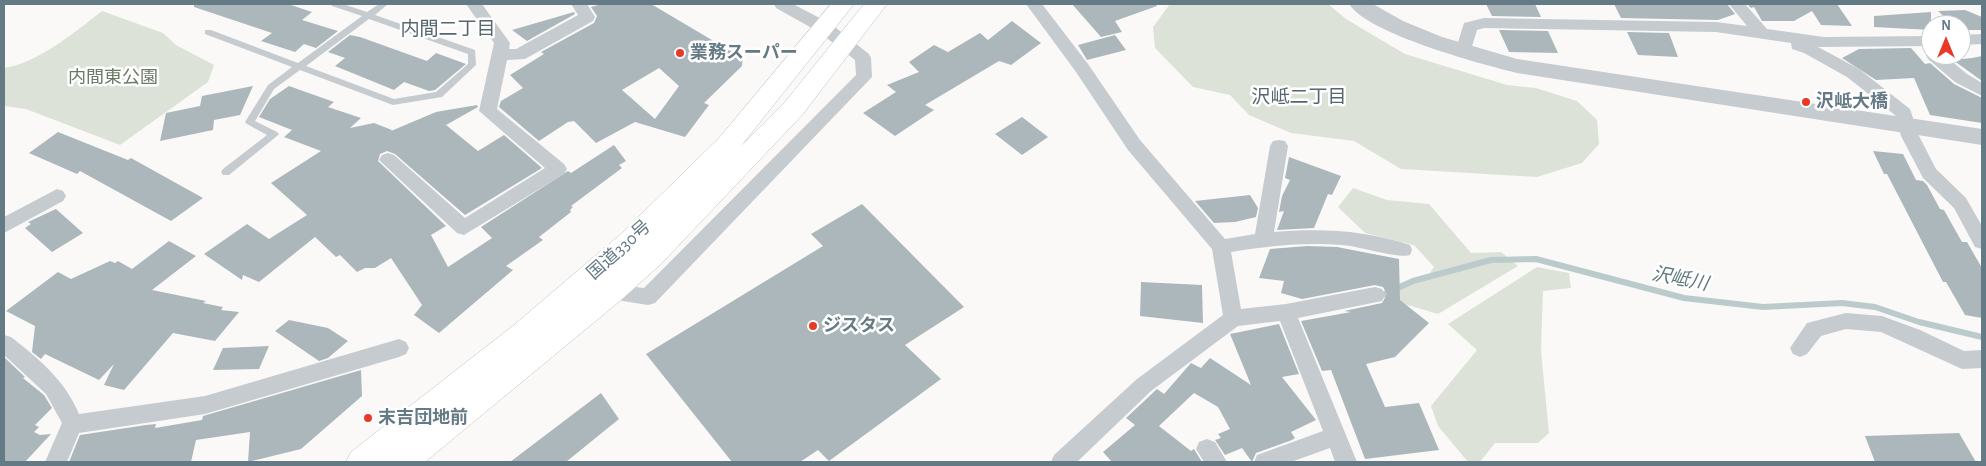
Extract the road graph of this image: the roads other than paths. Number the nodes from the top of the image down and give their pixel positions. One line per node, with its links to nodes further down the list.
1 (335, 4): 11 (lane)
2 (384, 4): 11 (lane)
3 (474, 4): 17 (street)
4 (579, 4): 17 (street)
5 (782, 4): 14 (street)
6 (843, 4): 14 (highway, 国道330号)
7 (876, 4): 14 (highway, 国道330号)
8 (1034, 4): 30 (street)
9 (1359, 4): 16 (street)
10 (1736, 4): 13 (street)
11 (367, 16): 19 (lane); 19 (lane)
12 (208, 32): 19 (lane)
13 (1763, 34): 15 (street); 16 (street); 21 (street)
14 (835, 35): 42 (highway, 国道330号); 43 (highway, 国道330号)
15 (1921, 41)
16 (1463, 52): 21 (street)
17 (500, 54): 24 (street)
18 (1946, 65): 20 (street)
19 (301, 66): 25 (lane)
20 (1982, 90)
21 (1907, 126): 22 (street); 29 (street)
22 (1982, 137)
23 (1279, 146): 28 (street)
24 (388, 160)
25 (226, 172)
26 (58, 196): 27 (street)
27 (4, 226)
28 (1264, 238): 30 (street); 31 (street)
29 (1982, 242)
30 (1221, 247): 34 (street)
31 (1403, 250)
32 (1375, 295): 33 (street)
33 (1286, 312): 34 (street); 40 (street)
34 (1233, 318): 44 (street)
35 (4, 343): 39 (street)
36 (399, 348): 39 (street)
37 (1800, 348): 38 (street)
38 (1982, 359)
39 (73, 424): 41 (street)
40 (1336, 436): 45 (street); 46 (street)
41 (56, 462)
42 (362, 462)
43 (401, 462)
44 (1062, 462)
45 (1265, 462)
46 (1346, 462)

